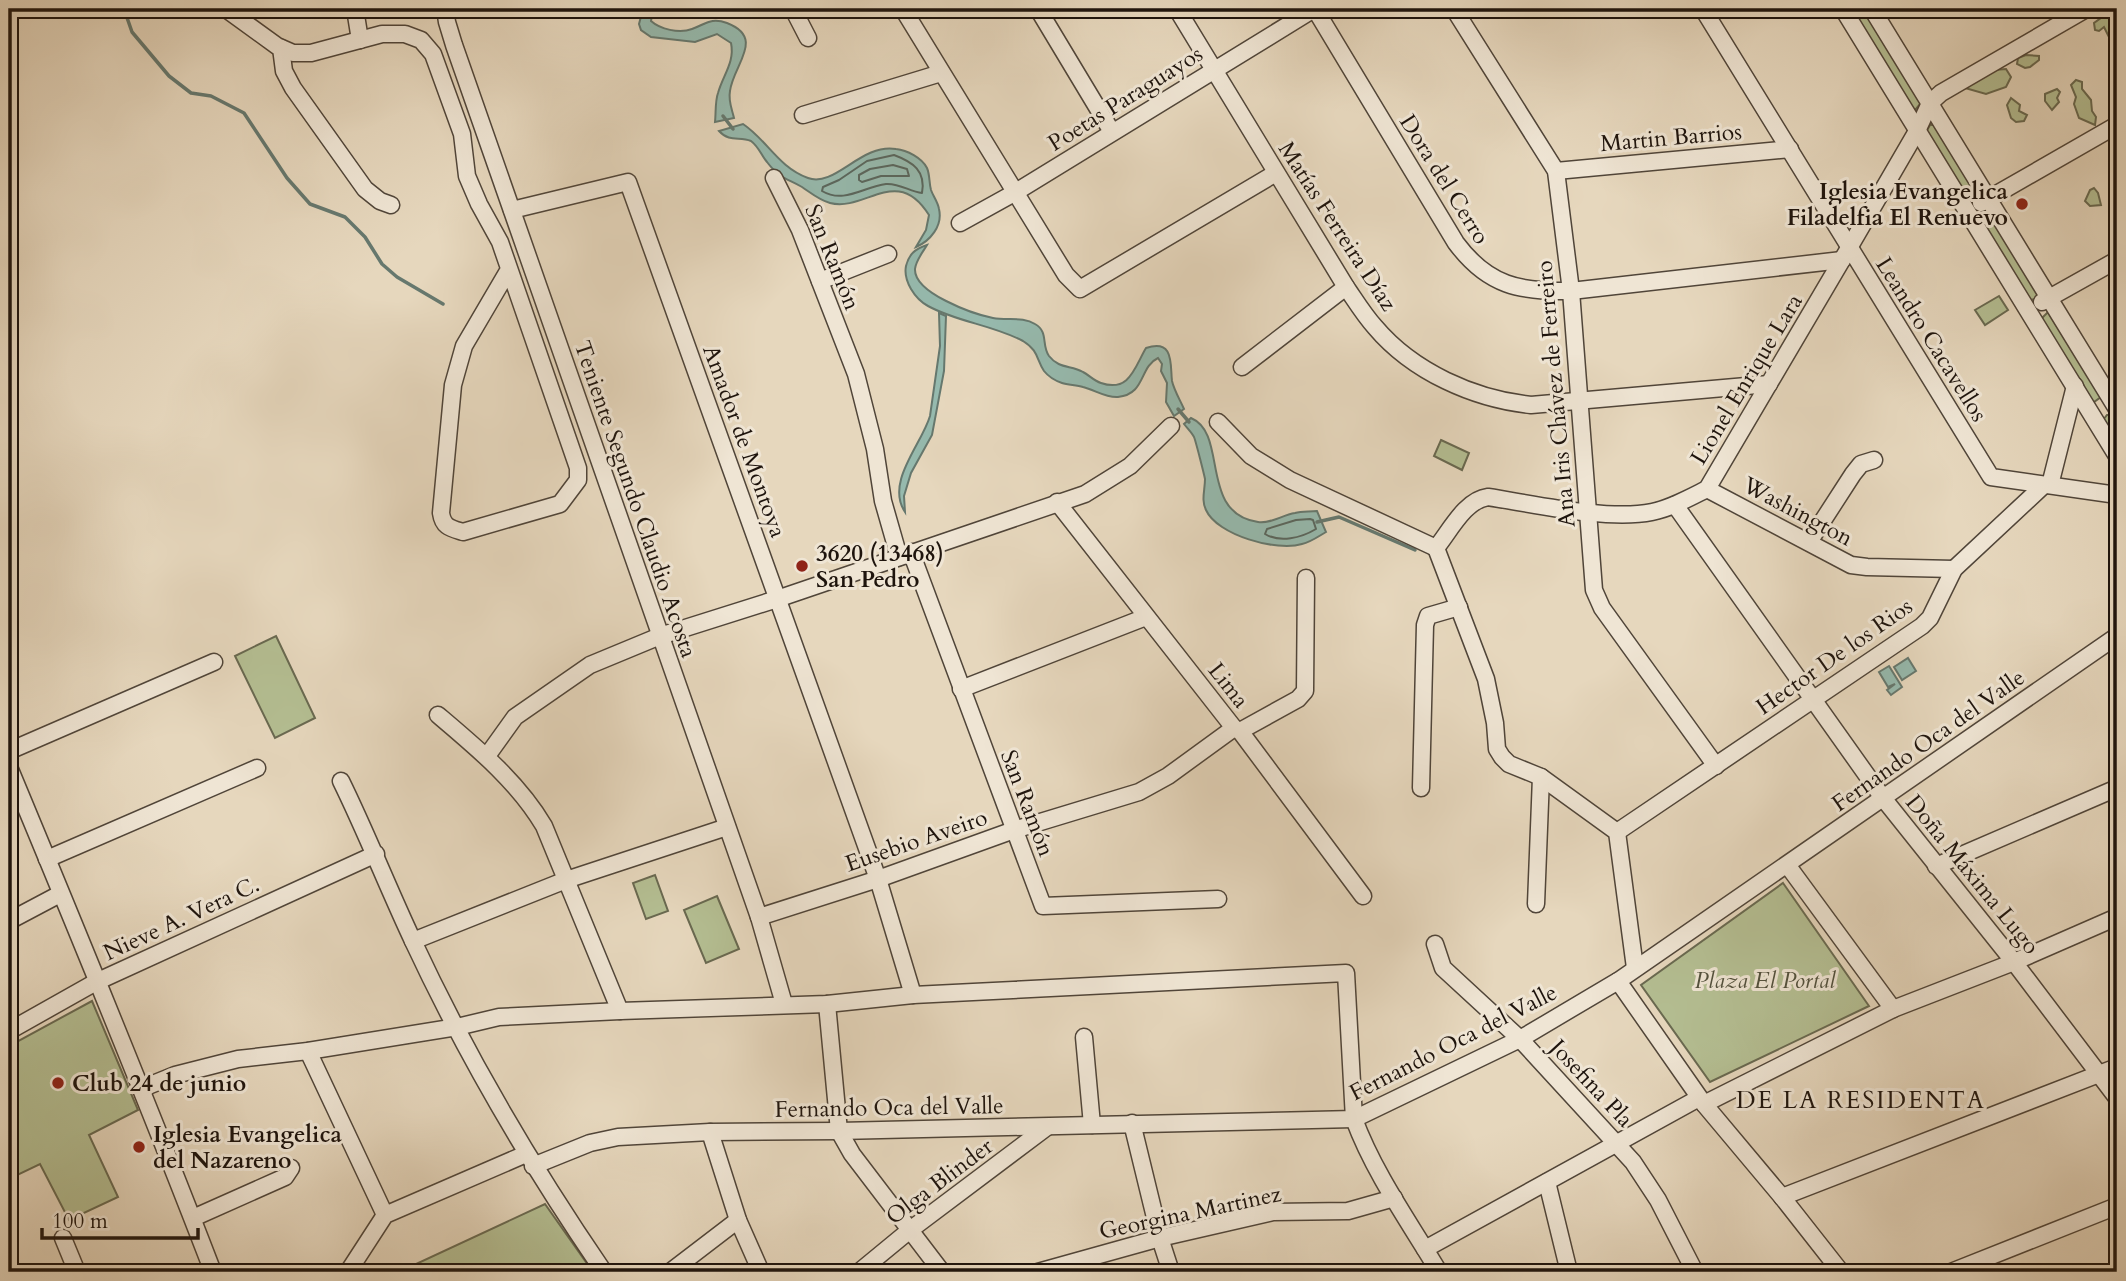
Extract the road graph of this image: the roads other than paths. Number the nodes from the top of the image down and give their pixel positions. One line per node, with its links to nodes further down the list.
1 (226, 9): 16 (street)
2 (355, 9): 15 (street)
3 (445, 9): 31 (street, Teniente Segundo Claudio Acosta)
4 (793, 9): 14 (street)
5 (903, 9): 18 (street)
6 (1038, 9): 23 (street)
7 (1177, 9): 17 (street, Matías Ferreira Díaz)
8 (1314, 9): 17 (street, Poetas Paraguayos); 42 (street, Dora del Cerro)
9 (1454, 9): 25 (street, Ana Iris Chávez de Ferreiro)
10 (1703, 9): 24 (street, Leandro Cacavellos)
11 (1843, 9): 22 (street)
12 (1872, 9): 19 (street)
13 (2086, 9): 19 (street)
14 (808, 38)
15 (360, 40): 16 (street); 35 (street)
16 (281, 48): 30 (street)
17 (1214, 70): 23 (street, Poetas Paraguayos); 26 (street, Matías Ferreira Díaz)
18 (941, 73): 20 (street); 28 (street)
19 (1930, 103): 22 (street, Lionel Enrique Lara); 29 (street)
20 (803, 115)
21 (2117, 125): 29 (street)
22 (1917, 131): 32 (street); 37 (street, Lionel Enrique Lara)
23 (1112, 132): 28 (street, Poetas Paraguayos)
24 (1790, 149): 25 (street, Martin Barrios); 37 (street, Leandro Cacavellos)
25 (1556, 171): 42 (street, Ana Iris Chávez de Ferreiro)
26 (1276, 173): 28 (street); 41 (street, Matías Ferreira Díaz)
27 (774, 178): 40 (street, San Ramón)
28 (1016, 192): 33 (street, Poetas Paraguayos)
29 (1988, 198): 32 (street); 43 (street)
30 (391, 205)
31 (512, 210): 34 (street, Teniente Segundo Claudio Acosta); 66 (street, Amador de Montoya)
32 (1967, 211): 44 (street)
33 (960, 223)
34 (520, 234): 35 (street); 69 (street, Teniente Segundo Claudio Acosta)
35 (500, 242): 39 (street)
36 (888, 254): 40 (street)
37 (1846, 254): 42 (street, Dora del Cerro); 46 (street, Lionel Enrique Lara); 55 (street, Leandro Cacavellos)
38 (2117, 260): 43 (street)
39 (508, 271): 39 (street)
40 (820, 281): 63 (street, San Ramón)
41 (1346, 287): 45 (street); 48 (street, Matías Ferreira Díaz)
42 (1571, 291): 48 (street, Ana Iris Chávez de Ferreiro)
43 (2049, 298): 44 (street); 49 (street)
44 (2028, 310): 47 (street)
45 (1242, 367)
46 (1769, 384): 48 (street, Matías Ferreira Díaz); 56 (street, Lionel Enrique Lara)
47 (2074, 386): 50 (street); 55 (street)
48 (1578, 401): 60 (street, Ana Iris Chávez de Ferreiro)
49 (2116, 402): 50 (street)
50 (2090, 413): 53 (street)
51 (1218, 422): 62 (street)
52 (1171, 426): 58 (street)
53 (2117, 456)
54 (1874, 460): 61 (street)
55 (2047, 485): 57 (street, Leandro Cacavellos); 64 (street, Hector De los Rios)
56 (1707, 489): 59 (street, Lionel Enrique Lara); 61 (street, Washington)
57 (2117, 495)
58 (1057, 502): 63 (street); 68 (street, Lima)
59 (1675, 505): 60 (street, Lionel Enrique Lara); 73 (street, Doña Máxima Lugo)
60 (1588, 512): 62 (street, Lionel Enrique Lara); 78 (street, Ana Iris Chávez de Ferreiro)
61 (1810, 542): 64 (street, Washington)
62 (1436, 548): 67 (street)
63 (905, 555): 66 (street); 72 (street, San Ramón)
64 (1954, 569): 73 (street, Hector De los Rios)
65 (1306, 578): 75 (street, Eusebio Aveiro)
66 (778, 599): 69 (street); 93 (street, Amador de Montoya)
67 (1459, 607): 81 (street); 83 (street)
68 (1146, 618): 72 (street); 75 (street, Lima)
69 (660, 636): 77 (street); 86 (street, Teniente Segundo Claudio Acosta)
70 (2117, 636): 85 (street, Fernando Oca del Valle)
71 (214, 662): 76 (street)
72 (961, 689): 87 (street, San Ramón)
73 (1814, 701): 78 (street, Hector De los Rios); 85 (street, Doña Máxima Lugo)
74 (438, 715): 77 (street)
75 (1237, 729): 87 (street, Eusebio Aveiro); 96 (street, Lima)
76 (9, 751)
77 (487, 757): 94 (street)
78 (1716, 766): 88 (street, Hector De los Rios)
79 (9, 767): 90 (street)
80 (257, 768): 90 (street)
81 (1541, 777): 88 (street); 98 (street)
82 (341, 781): 89 (street)
83 (1421, 788)
84 (2117, 788): 92 (street)
85 (1882, 798): 91 (street, Fernando Oca del Valle); 92 (street, Doña Máxima Lugo)
86 (727, 827): 94 (street); 100 (street, Teniente Segundo Claudio Acosta)
87 (1014, 830): 93 (street, Eusebio Aveiro); 97 (street, San Ramón)
88 (1617, 832): 105 (street)
89 (376, 854): 102 (street); 107 (street, Nieve A. Vera C.)
90 (47, 859): 95 (street)
91 (1787, 866): 105 (street, Fernando Oca del Valle); 111 (street)
92 (1936, 866): 104 (street, Doña Máxima Lugo)
93 (878, 879): 100 (street, Eusebio Aveiro); 108 (street, Amador de Montoya)
94 (566, 880): 102 (street); 112 (street)
95 (60, 894): 101 (street); 107 (street)
96 (1363, 896)
97 (1218, 899)
98 (1536, 904)
99 (2117, 917): 104 (street)
100 (759, 918): 109 (street, Teniente Segundo Claudio Acosta)
101 (9, 921)
102 (413, 942): 113 (street)
103 (1435, 944): 116 (street, Josefina Pla)
104 (2014, 962): 111 (street); 119 (street, Doña Máxima Lugo)
105 (1634, 968): 106 (street, Fernando Oca del Valle)
106 (1618, 981): 116 (street, Fernando Oca del Valle); 122 (street)
107 (96, 982): 114 (street, Nieve A. Vera C.); 120 (street)
108 (913, 995): 110 (street); 123 (street)
109 (784, 1004): 110 (street); 112 (street)
110 (827, 1004): 127 (street)
111 (1893, 1009): 122 (street)
112 (620, 1010): 113 (street)
113 (457, 1027): 117 (street); 130 (street)
114 (9, 1031)
115 (1084, 1037): 125 (street)
116 (1520, 1039): 123 (street, Fernando Oca del Valle); 129 (street, Josefina Pla)
117 (308, 1051): 120 (street); 136 (street)
118 (2117, 1067): 119 (street)
119 (2099, 1074): 121 (street, Doña Máxima Lugo); 133 (street)
120 (143, 1088): 137 (street)
121 (2117, 1098)
122 (1701, 1101): 129 (street); 133 (street)
123 (1354, 1119): 124 (street, Fernando Oca del Valle); 134 (street)
124 (1132, 1123): 125 (street, Fernando Oca del Valle); 141 (street)
125 (1092, 1125): 126 (street, Fernando Oca del Valle)
126 (1047, 1127): 127 (street, Fernando Oca del Valle); 139 (street, Olga Blinder)
127 (839, 1131): 128 (street, Fernando Oca del Valle); 139 (street)
128 (710, 1132): 130 (street, Fernando Oca del Valle); 138 (street)
129 (1619, 1144): 132 (street); 155 (street, Josefina Pla)
130 (530, 1160): 136 (street, Fernando Oca del Valle); 146 (street)
131 (291, 1168): 137 (street)
132 (1547, 1182): 142 (street); 154 (street)
133 (1782, 1196): 156 (street)
134 (1394, 1198): 141 (street, Georgina Martinez); 142 (street)
135 (2117, 1206): 157 (street)
136 (385, 1215): 145 (street)
137 (192, 1219): 144 (street)
138 (738, 1220): 147 (street); 148 (street)
139 (910, 1230): 149 (street, Olga Blinder); 150 (street)
140 (64, 1238): 143 (street)
141 (1160, 1238): 151 (street, Georgina Martinez); 152 (street)
142 (1425, 1249): 153 (street)
143 (77, 1272)
144 (213, 1272)
145 (348, 1272)
146 (604, 1272)
147 (670, 1272)
148 (761, 1272)
149 (859, 1272)
150 (942, 1272)
151 (1038, 1272)
152 (1171, 1272)
153 (1439, 1272)
154 (1569, 1272)
155 (1695, 1272)
156 (1841, 1272)
157 (1951, 1272)

